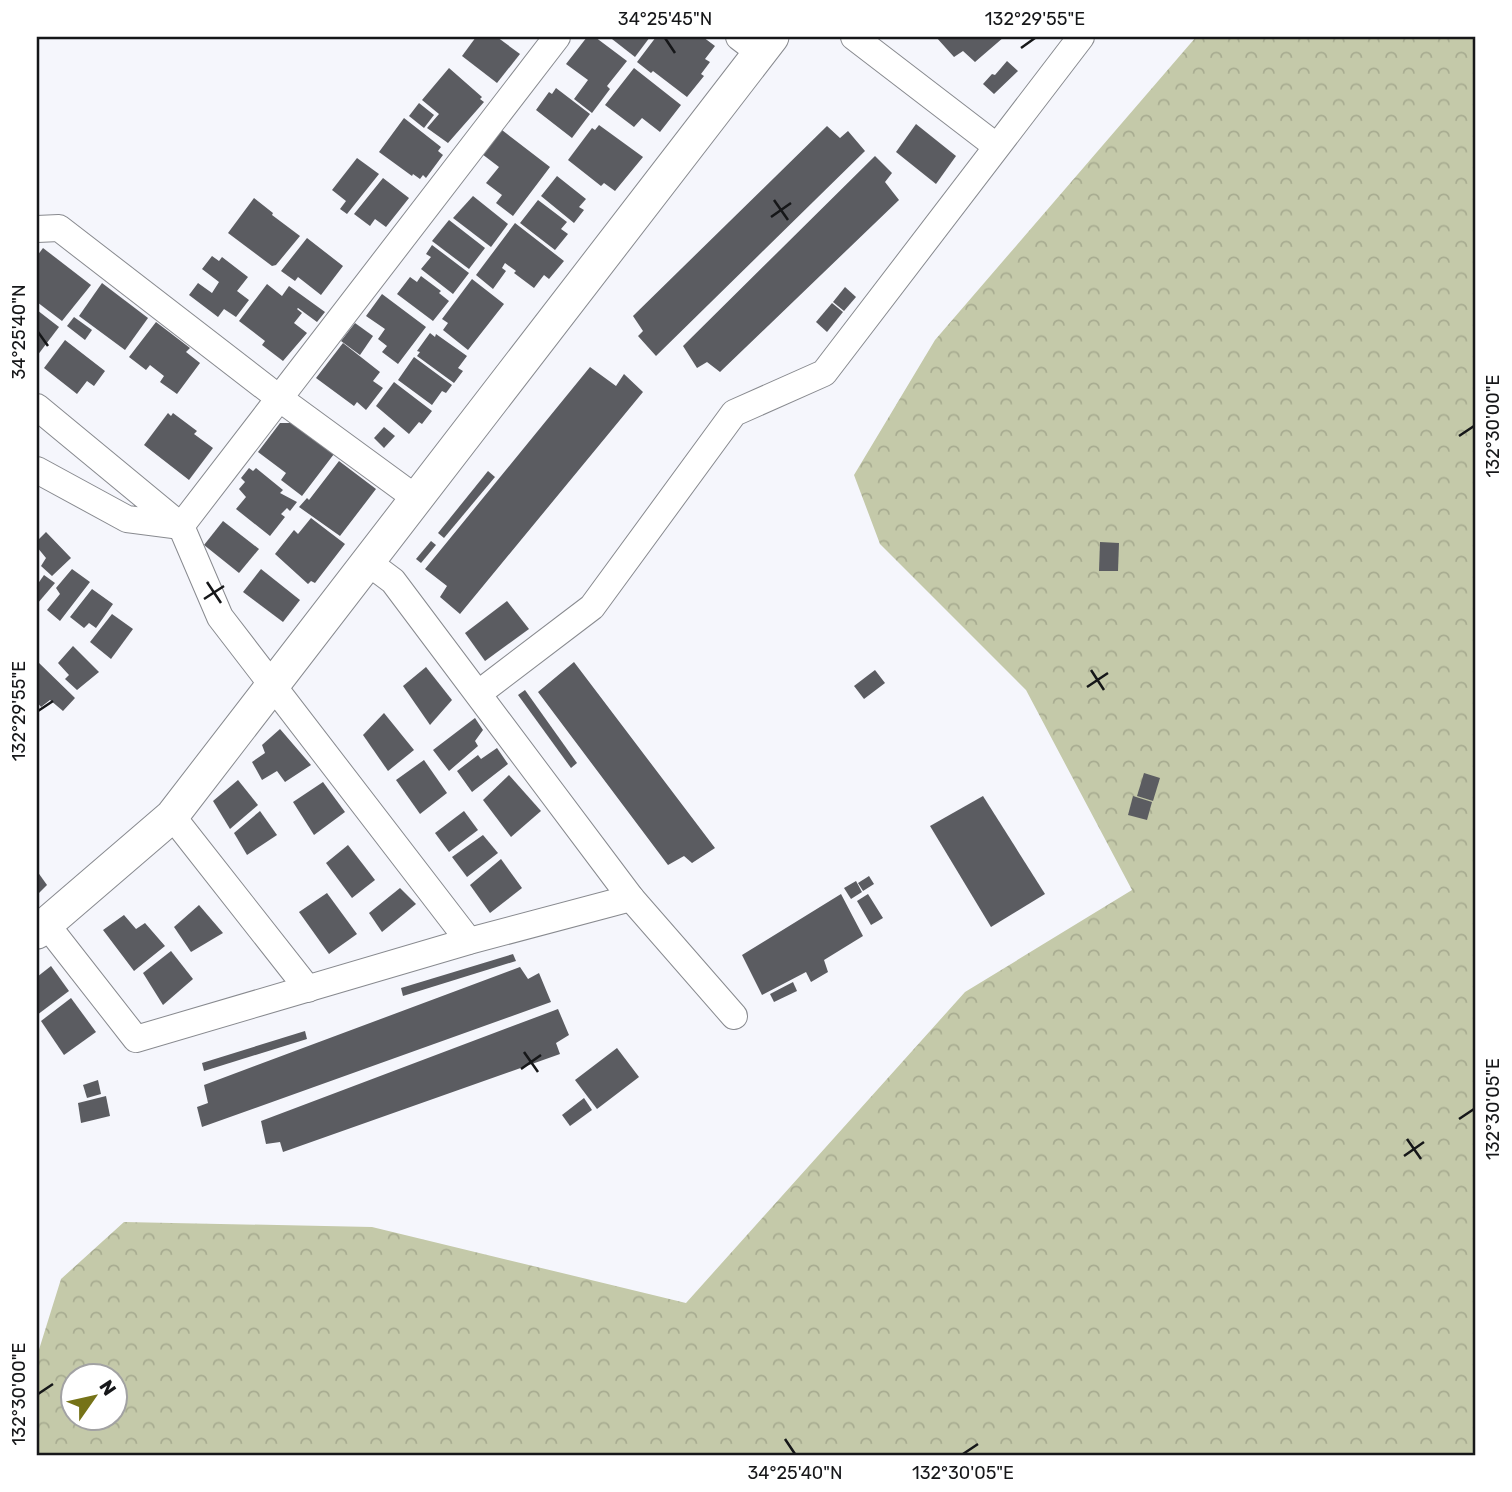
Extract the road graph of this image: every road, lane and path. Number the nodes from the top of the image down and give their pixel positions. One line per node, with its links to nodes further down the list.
1 (557, 37): 7 (street)
2 (854, 37): 5 (street)
3 (1081, 37): 5 (street)
4 (757, 42): 10 (street)
5 (996, 146): 14 (street)
6 (37, 229): 7 (street)
7 (279, 398): 10 (street); 11 (street)
8 (37, 407): 11 (street)
9 (37, 470): 11 (street)
10 (417, 499): 12 (street)
11 (181, 526): 13 (street)
12 (369, 562): 13 (street); 14 (street)
13 (271, 685): 15 (street); 18 (street)
14 (479, 693): 16 (street)
15 (172, 816): 17 (street); 19 (street)
16 (631, 898): 18 (street); 20 (street)
17 (41, 928): 19 (street)
18 (469, 941): 19 (street)
19 (307, 989)
20 (734, 1016)

